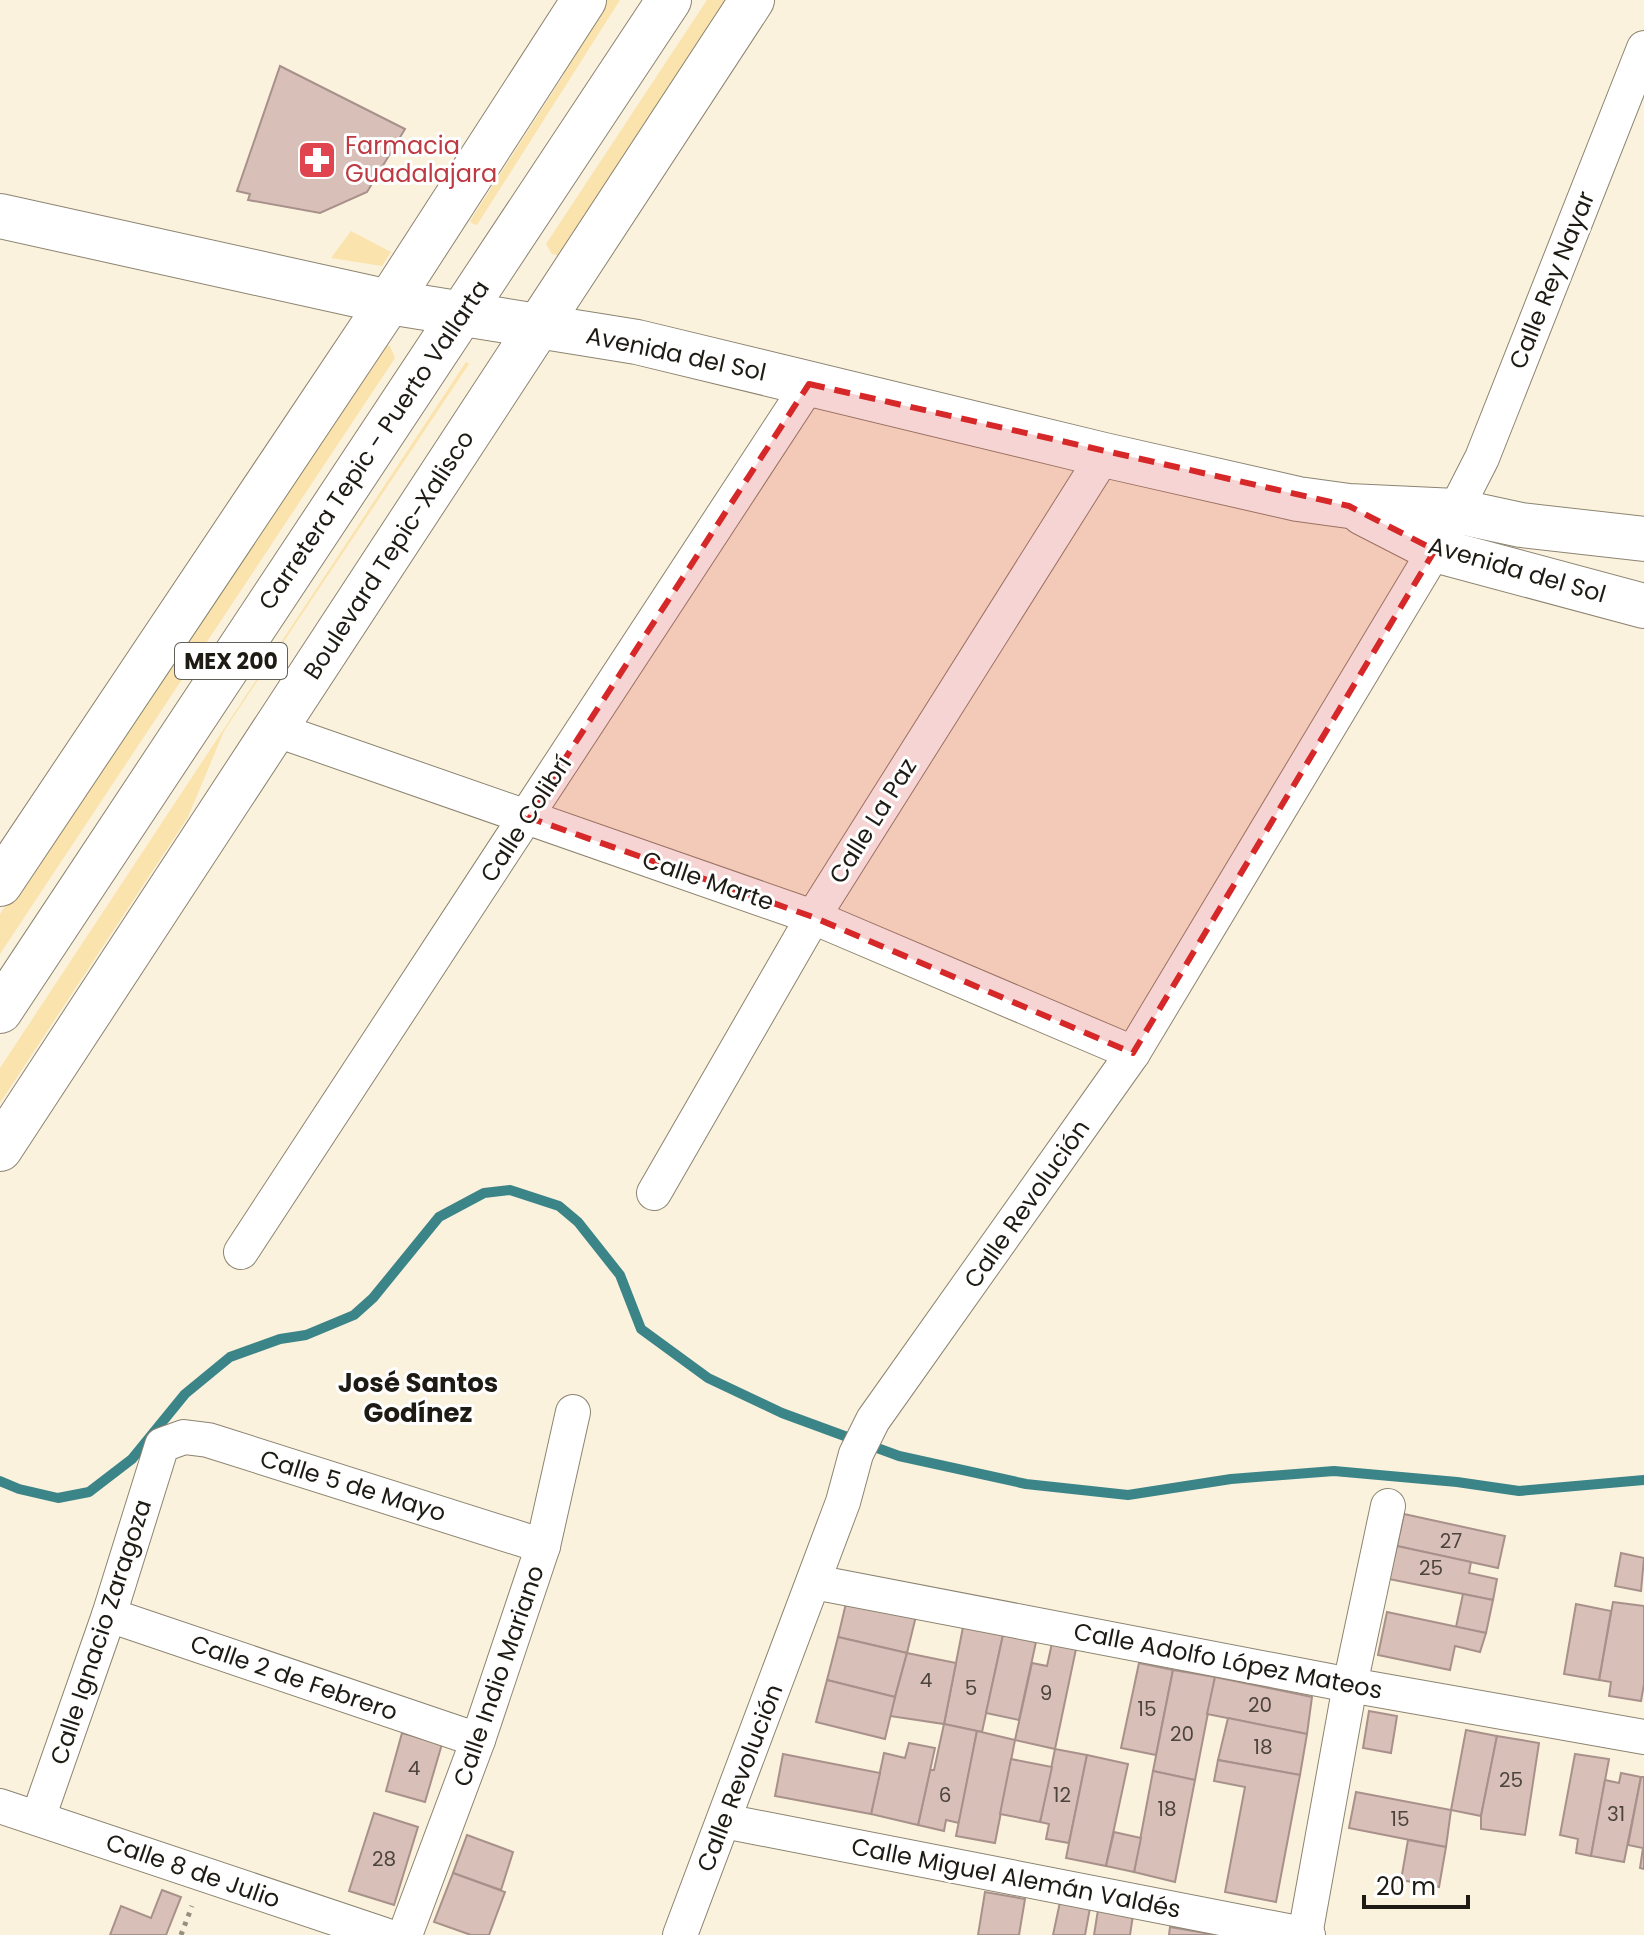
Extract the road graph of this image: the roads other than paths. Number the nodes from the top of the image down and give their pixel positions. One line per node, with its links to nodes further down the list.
1 (584, 0): 6 (main road, MEX 200)
2 (669, 0): 7 (main road, Carretera Tepic - Puerto Vallarta / MEX 200)
3 (752, 0): 8 (main road, Boulevard Tepic-Xalisco / MEX 200)
4 (1644, 48): 12 (street, Calle Rey Nayar)
5 (0, 216): 6 (main road, Avenida del Sol)
6 (389, 302): 7 (main road, Avenida del Sol); 20 (main road, MEX 200)
7 (462, 312): 8 (main road, Avenida del Sol); 22 (main road, Carretera Tepic - Puerto Vallarta / MEX 200)
8 (539, 328): 9 (main road, Avenida del Sol); 18 (main road, Boulevard Tepic-Xalisco / MEX 200)
9 (809, 384): 10 (main road, Avenida del Sol); 19 (street, Calle Colibrí)
10 (1104, 455): 11 (main road, Avenida del Sol); 21 (street, Calle La Paz)
11 (1349, 506): 12 (main road, Avenida del Sol); 15 (main road, Avenida del Sol)
12 (1456, 511): 13 (main road, Avenida del Sol); 15 (street, Calle Revolución)
13 (1521, 525): 14 (main road, Avenida del Sol); 16 (main road)
14 (1644, 539)
15 (1435, 550): 16 (main road, Avenida del Sol); 23 (street, Calle Revolución)
16 (1511, 569): 17 (main road, Avenida del Sol)
17 (1644, 606)
18 (274, 729): 19 (street, Calle Marte); 24 (main road, Boulevard Tepic-Xalisco / MEX 200)
19 (527, 817): 21 (street, Calle Marte); 26 (street, Calle Colibrí)
20 (0, 884)
21 (813, 917): 23 (street, Calle Marte); 25 (street, Calle La Paz)
22 (0, 1011)
23 (1133, 1053): 31 (street, Calle Revolución)
24 (0, 1149)
25 (654, 1193)
26 (241, 1252)
27 (573, 1412): 30 (street, Calle Indio Mariano)
28 (162, 1445): 30 (street, Calle 5 de Mayo); 32 (street, Calle Ignacio Zaragoza)
29 (1388, 1506): 33 (street)
30 (543, 1546): 35 (street, Calle Indio Mariano)
31 (814, 1582): 33 (street, Calle Adolfo López Mateos); 38 (street, Calle Revolución)
32 (109, 1615): 35 (street, Calle 2 de Febrero); 37 (street, Calle Ignacio Zaragoza)
33 (1350, 1685): 34 (street, Calle Adolfo López Mateos); 42 (street)
34 (1644, 1737)
35 (478, 1740): 40 (street, Calle Indio Mariano)
36 (0, 1806): 37 (street, Calle 8 de Julio)
37 (38, 1818): 39 (street, Calle 8 de Julio)
38 (724, 1821): 41 (street, Calle Revolución); 42 (street, Calle Miguel Alemán Valdés)
39 (385, 1935)
40 (405, 1935)
41 (680, 1935)
42 (1306, 1935)

